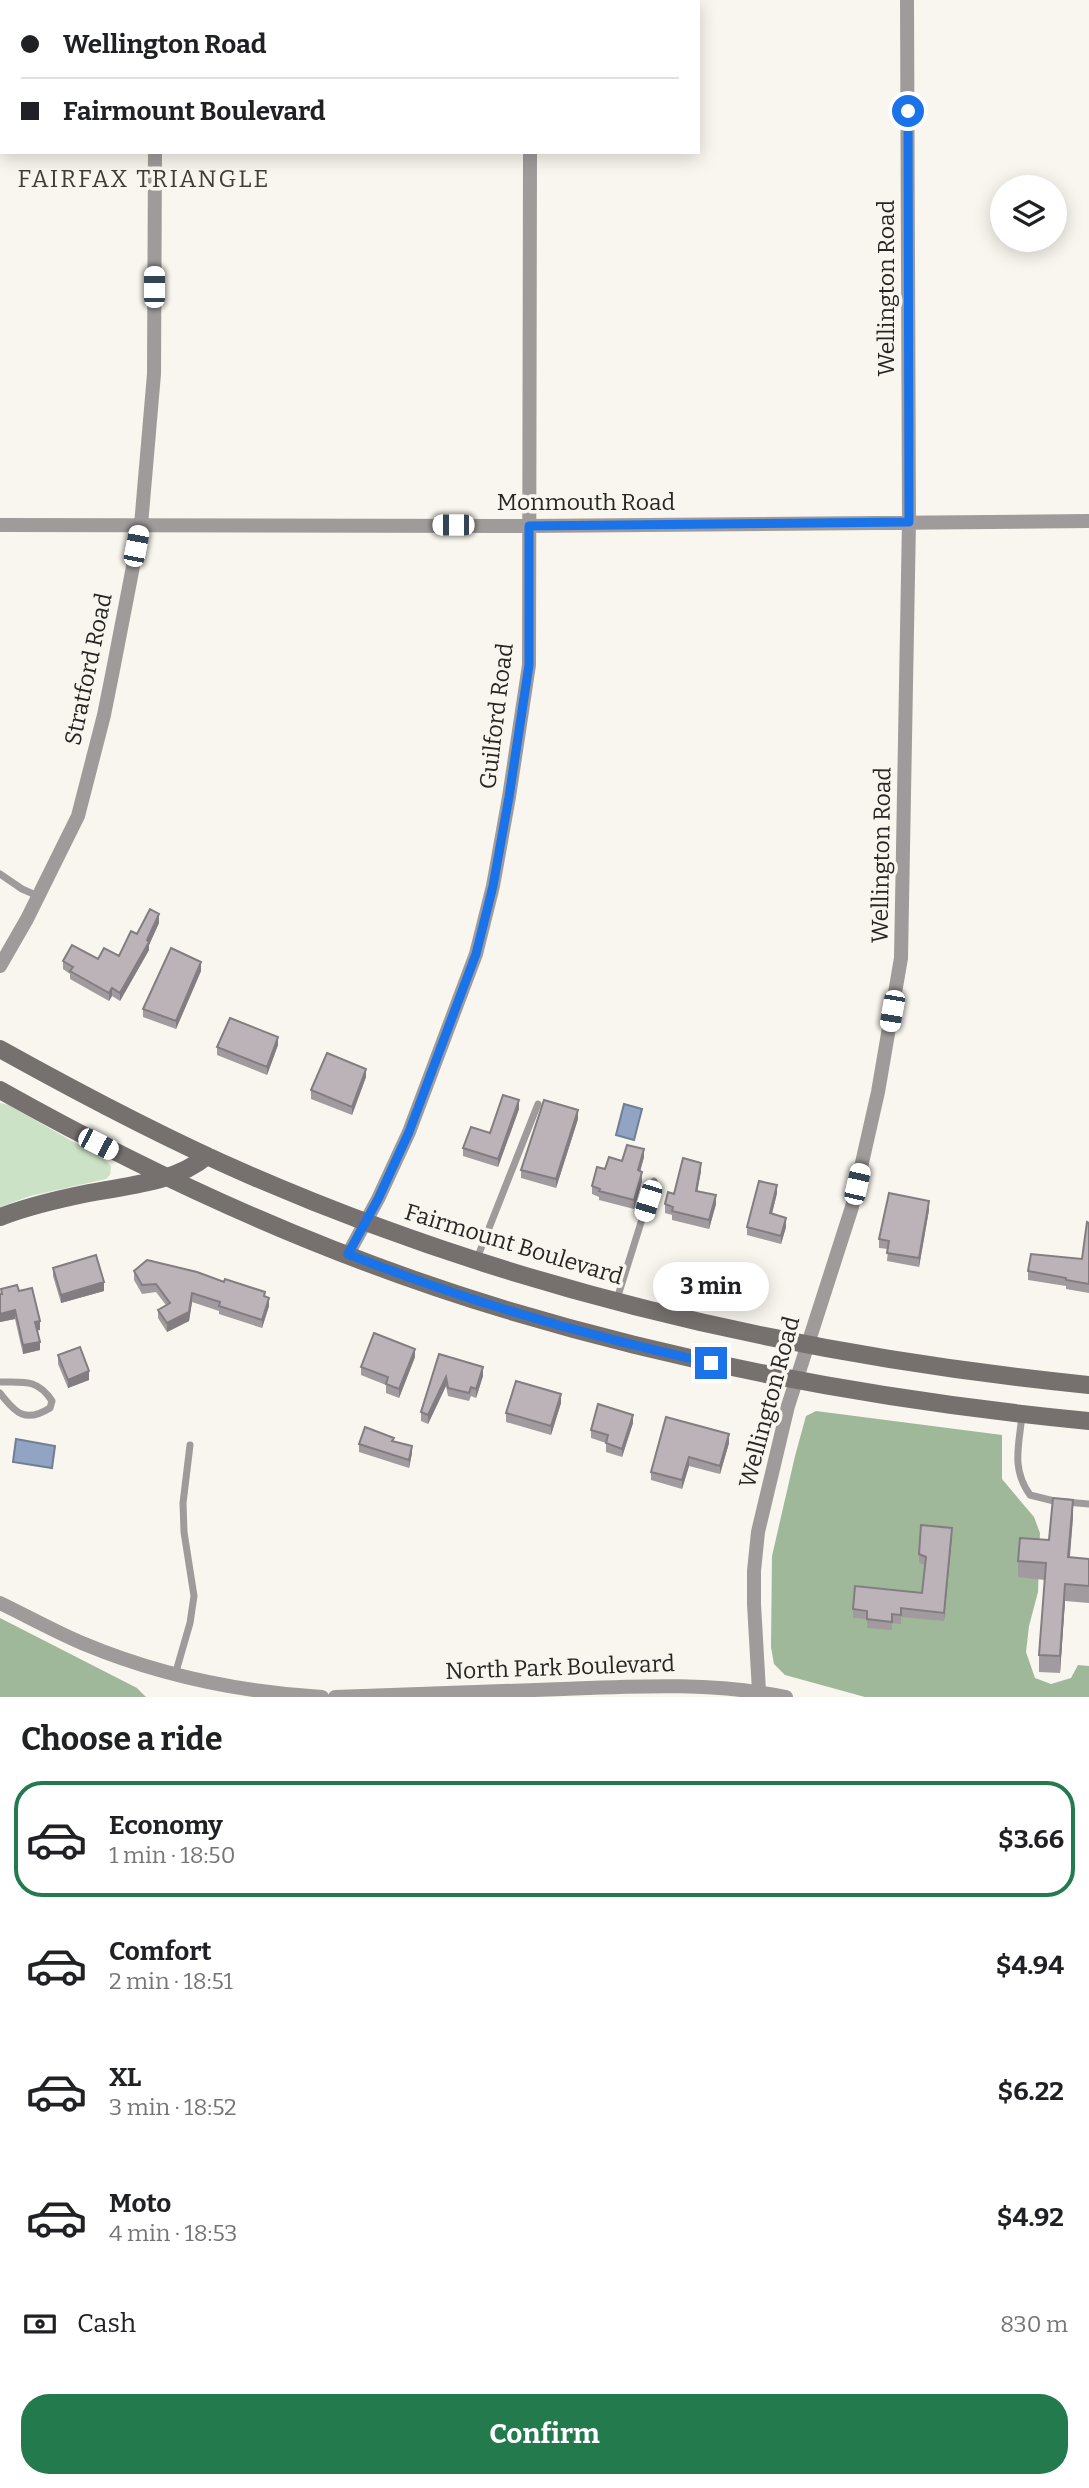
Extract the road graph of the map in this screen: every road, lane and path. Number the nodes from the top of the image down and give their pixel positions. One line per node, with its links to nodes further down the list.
1 (907, 0): 5 (street, Wellington Road)
2 (155, 154): 7 (street, Stratford Road)
3 (530, 154): 8 (street, Guilford Road)
4 (1089, 521): 5 (street, Monmouth Road)
5 (909, 522): 8 (street, Monmouth Road); 23 (street, Wellington Road)
6 (0, 525): 7 (street, Monmouth Road)
7 (141, 525): 8 (street, Monmouth Road); 10 (street, Stratford Road)
8 (529, 526): 19 (street, Guilford Road)
9 (0, 874): 10 (lane)
10 (38, 896): 11 (street, Stratford Road)
11 (0, 966)
12 (0, 1049): 15 (main road, Fairmount Boulevard)
13 (0, 1090): 16 (main road)
14 (538, 1104): 21 (lane)
15 (207, 1156): 16 (main road); 19 (main road, Fairmount Boulevard)
16 (168, 1178): 18 (main road); 20 (main road)
17 (654, 1181): 22 (lane)
18 (0, 1217)
19 (365, 1222): 20 (street, Guilford Road); 21 (main road, Fairmount Boulevard)
20 (348, 1254): 24 (main road)
21 (476, 1261): 22 (main road, Fairmount Boulevard)
22 (616, 1303): 23 (main road, Fairmount Boulevard)
23 (807, 1346): 24 (street, Wellington Road); 26 (main road, Fairmount Boulevard)
24 (796, 1381): 28 (main road); 34 (street, Wellington Road)
25 (0, 1382): 27 (lane)
26 (1089, 1385)
27 (0, 1393)
28 (1022, 1414): 29 (main road); 31 (lane)
29 (1089, 1421)
30 (190, 1445): 33 (lane)
31 (1089, 1504)
32 (0, 1603): 33 (street)
33 (175, 1676): 35 (street)
34 (759, 1691): 36 (street, North Park Boulevard); 37 (street, North Park Boulevard)
35 (322, 1697)
36 (335, 1697)
37 (786, 1697)

